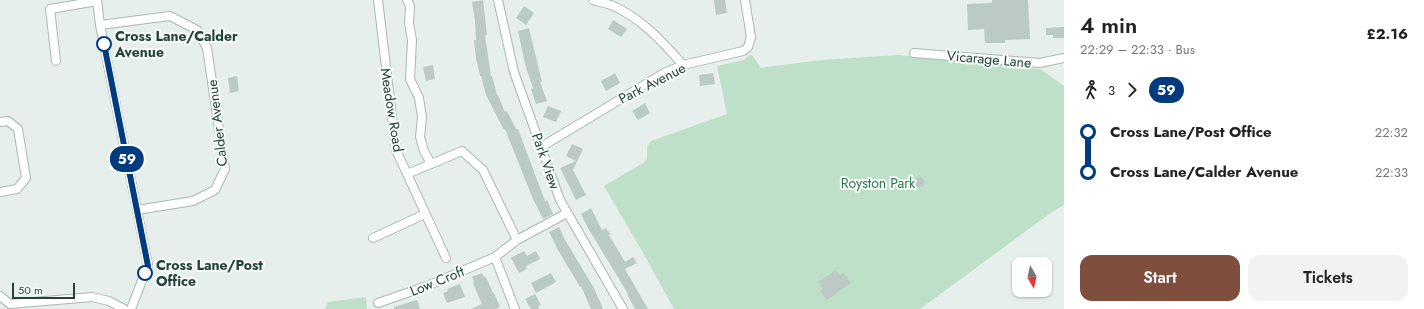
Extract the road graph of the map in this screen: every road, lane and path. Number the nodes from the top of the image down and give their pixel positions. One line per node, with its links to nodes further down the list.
1 (97, 0): 7 (street); 10 (street)
2 (378, 0): 15 (street, Meadow Road)
3 (407, 0): 14 (street)
4 (498, 0): 13 (street, Park View)
5 (593, 0): 11 (street)
6 (744, 0): 11 (street, Park Avenue)
7 (100, 25): 17 (street); 17 (street, Calder Avenue)
8 (914, 53): 9 (street, Vicarage Lane)
9 (1064, 58)
10 (56, 61)
11 (683, 65): 13 (street, Park Avenue)
12 (0, 122): 16 (street)
13 (541, 147): 18 (street, Park View)
14 (431, 164): 15 (street); 21 (street)
15 (407, 174): 19 (street, Meadow Road)
16 (0, 192)
17 (137, 210): 27 (street)
18 (567, 213): 21 (street, Low Croft); 29 (street, Park View)
19 (425, 214): 20 (street); 23 (street, Meadow Road)
20 (373, 238)
21 (517, 240): 22 (street, Low Croft)
22 (495, 257): 25 (street, Low Croft); 28 (street)
23 (446, 258)
24 (0, 296): 26 (street)
25 (378, 303)
26 (124, 309)
27 (131, 309)
28 (515, 309)
29 (623, 309)

